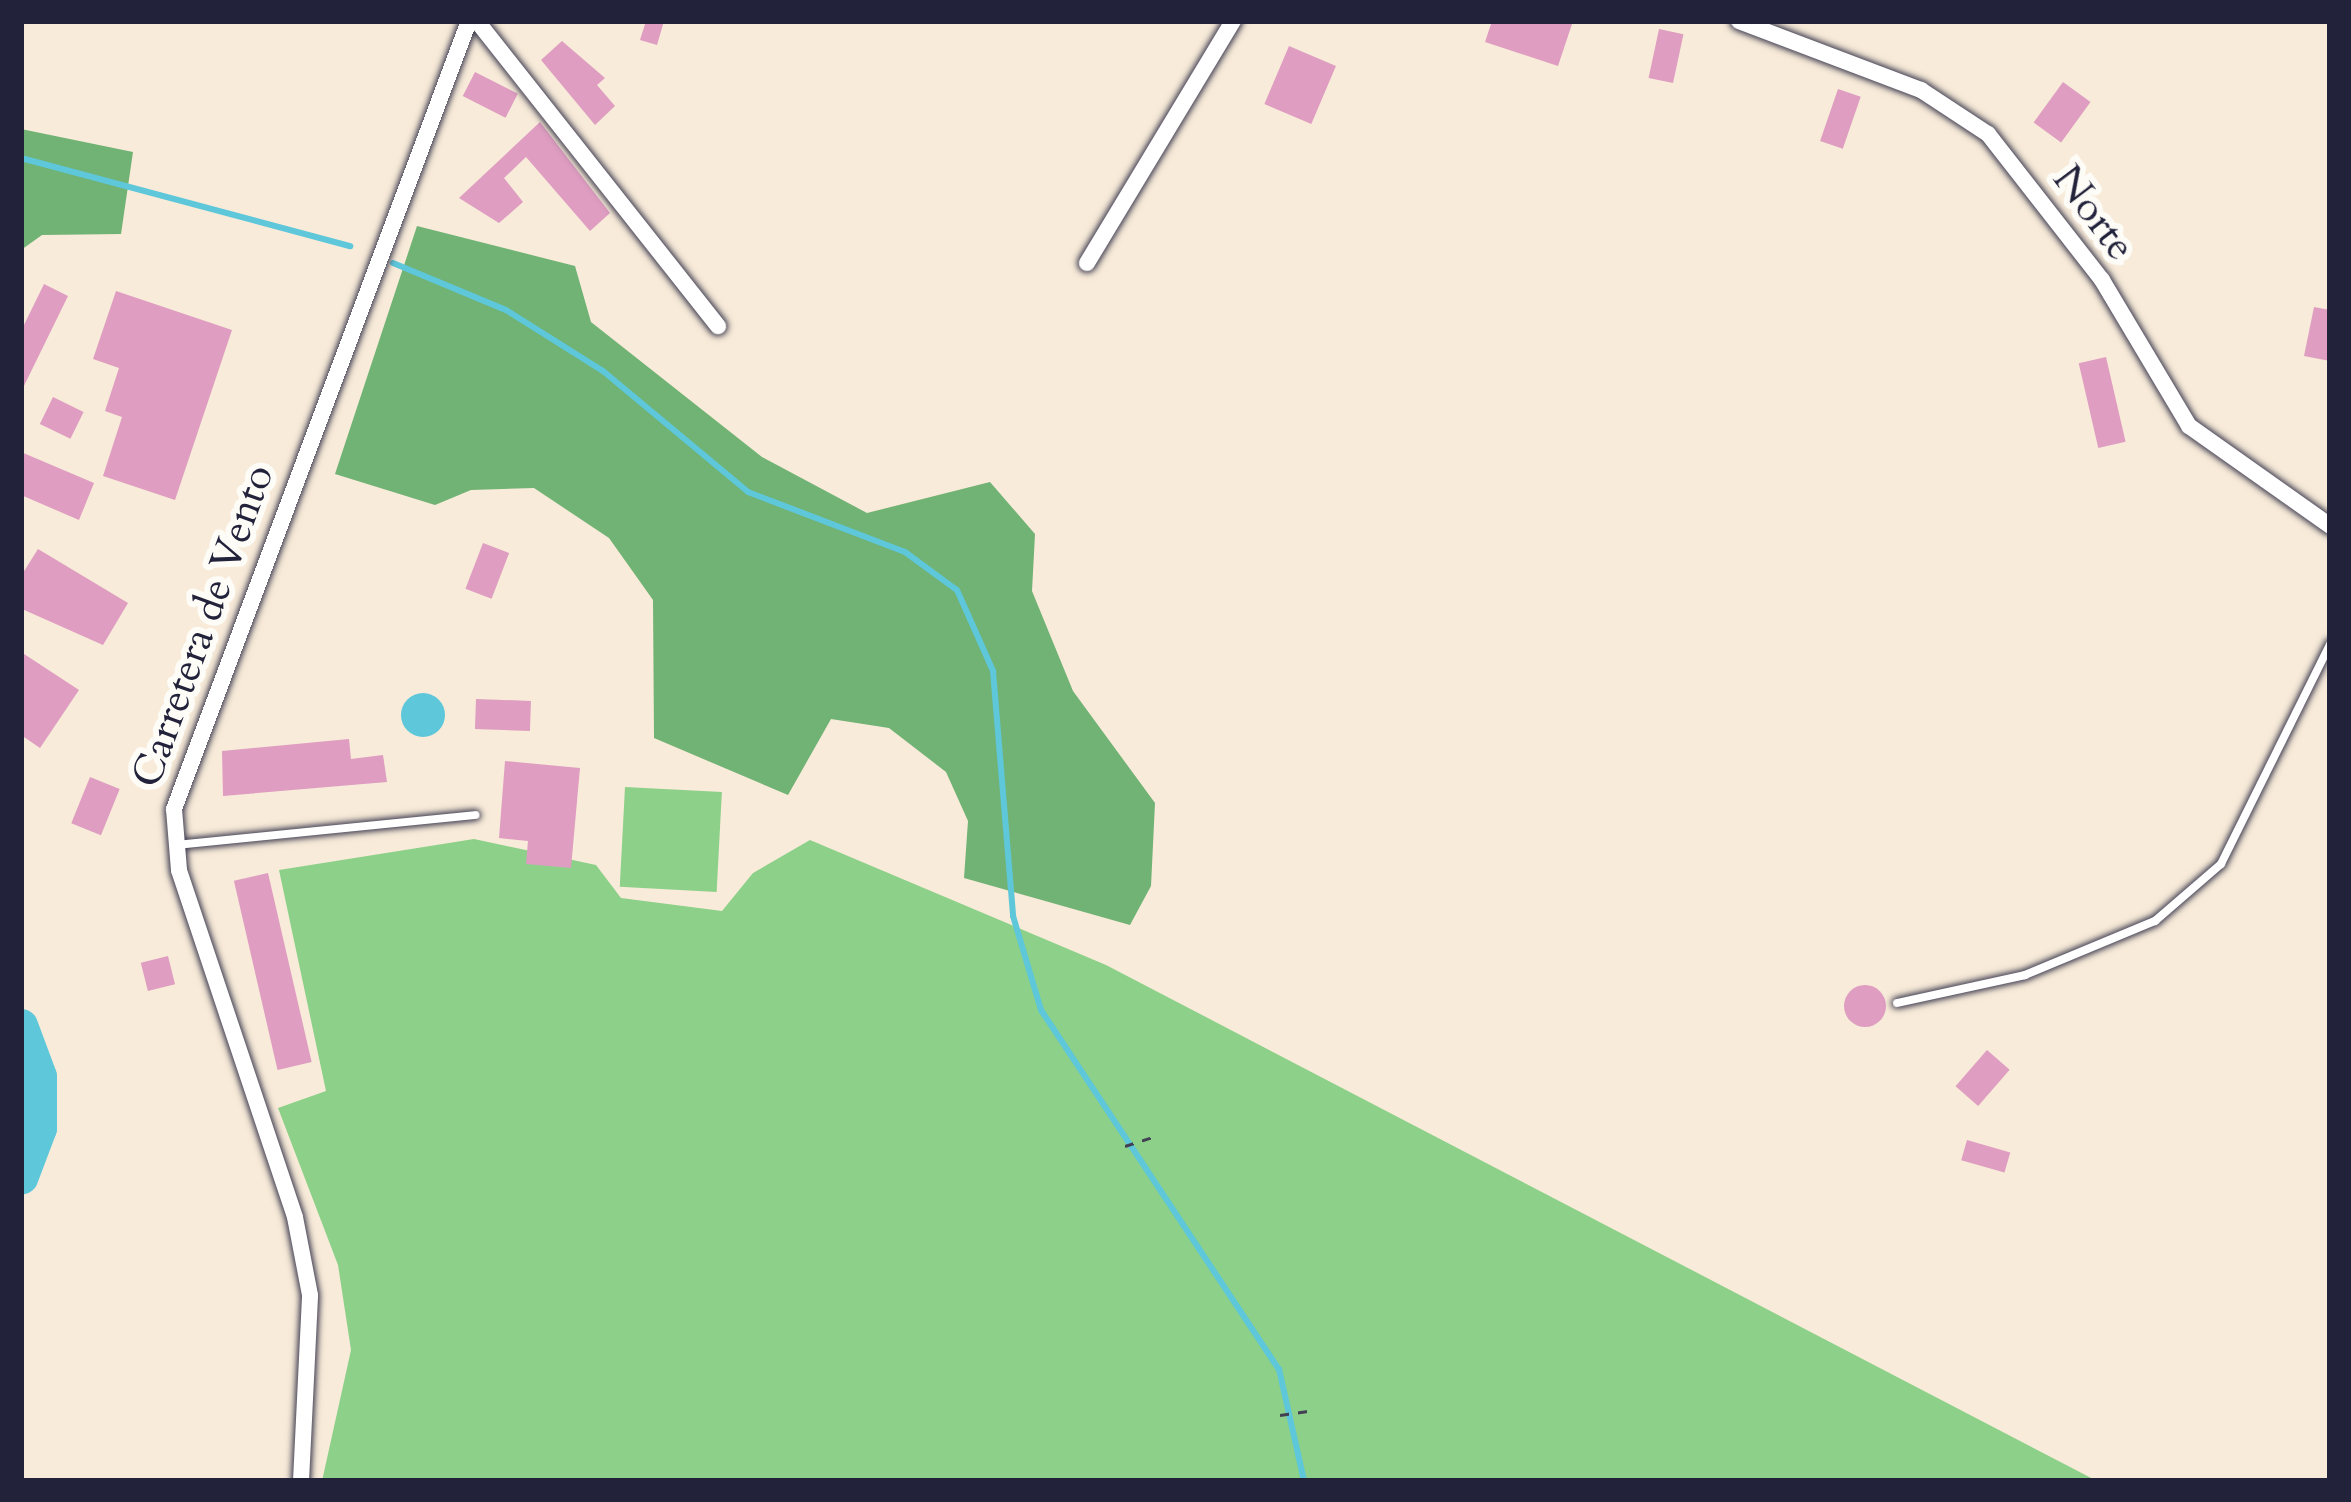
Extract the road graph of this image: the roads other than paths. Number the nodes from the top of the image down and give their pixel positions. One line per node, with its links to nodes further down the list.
1 (473, 21): 5 (street); 9 (street, Carretera de Vento)
2 (1233, 21): 4 (street)
3 (1739, 21): 6 (street, Norte)
4 (1087, 263)
5 (718, 326)
6 (2330, 526)
7 (2330, 644): 10 (lane)
8 (476, 814): 9 (lane)
9 (174, 845): 11 (street, Carretera de Vento)
10 (1897, 1003)
11 (301, 1481)

